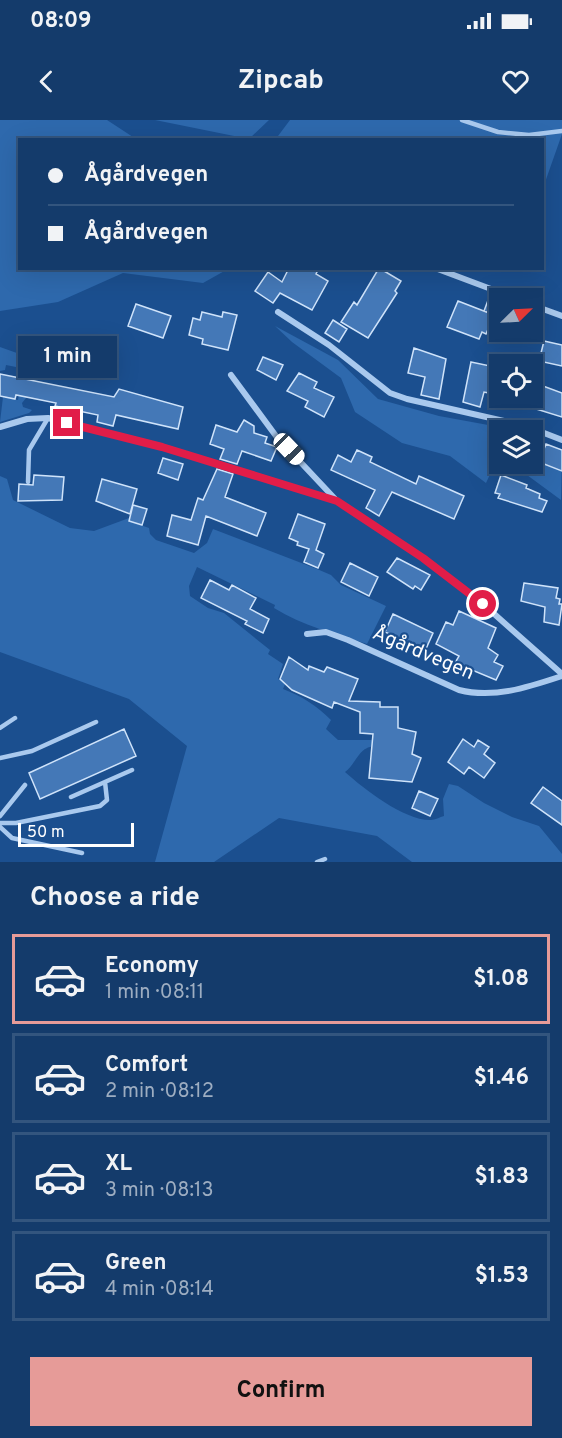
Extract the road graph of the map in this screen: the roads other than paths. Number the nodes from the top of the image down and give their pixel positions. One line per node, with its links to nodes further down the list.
1 (462, 120): 2 (lane)
2 (562, 131)
3 (440, 270): 4 (street)
4 (489, 288)
5 (543, 309): 7 (street)
6 (278, 312): 11 (street)
7 (562, 316)
8 (231, 375): 13 (street, Ågårdvegen)
9 (48, 418): 10 (street, Ågårdvegen); 12 (lane); 13 (street, Ågårdvegen)
10 (0, 427)
11 (562, 440)
12 (28, 482)
13 (337, 501): 15 (street, Ågårdvegen)
14 (307, 634): 15 (street, Ågårdvegen)
15 (562, 675)
16 (15, 718): 18 (lane)
17 (96, 722): 19 (lane)
18 (0, 728)
19 (0, 758)
20 (132, 770): 21 (lane)
21 (105, 782): 23 (lane); 25 (lane)
22 (25, 785): 24 (lane)
23 (71, 797)
24 (0, 816)
25 (0, 825): 26 (lane)
26 (82, 853)
27 (325, 859): 28 (lane)
28 (317, 862)

